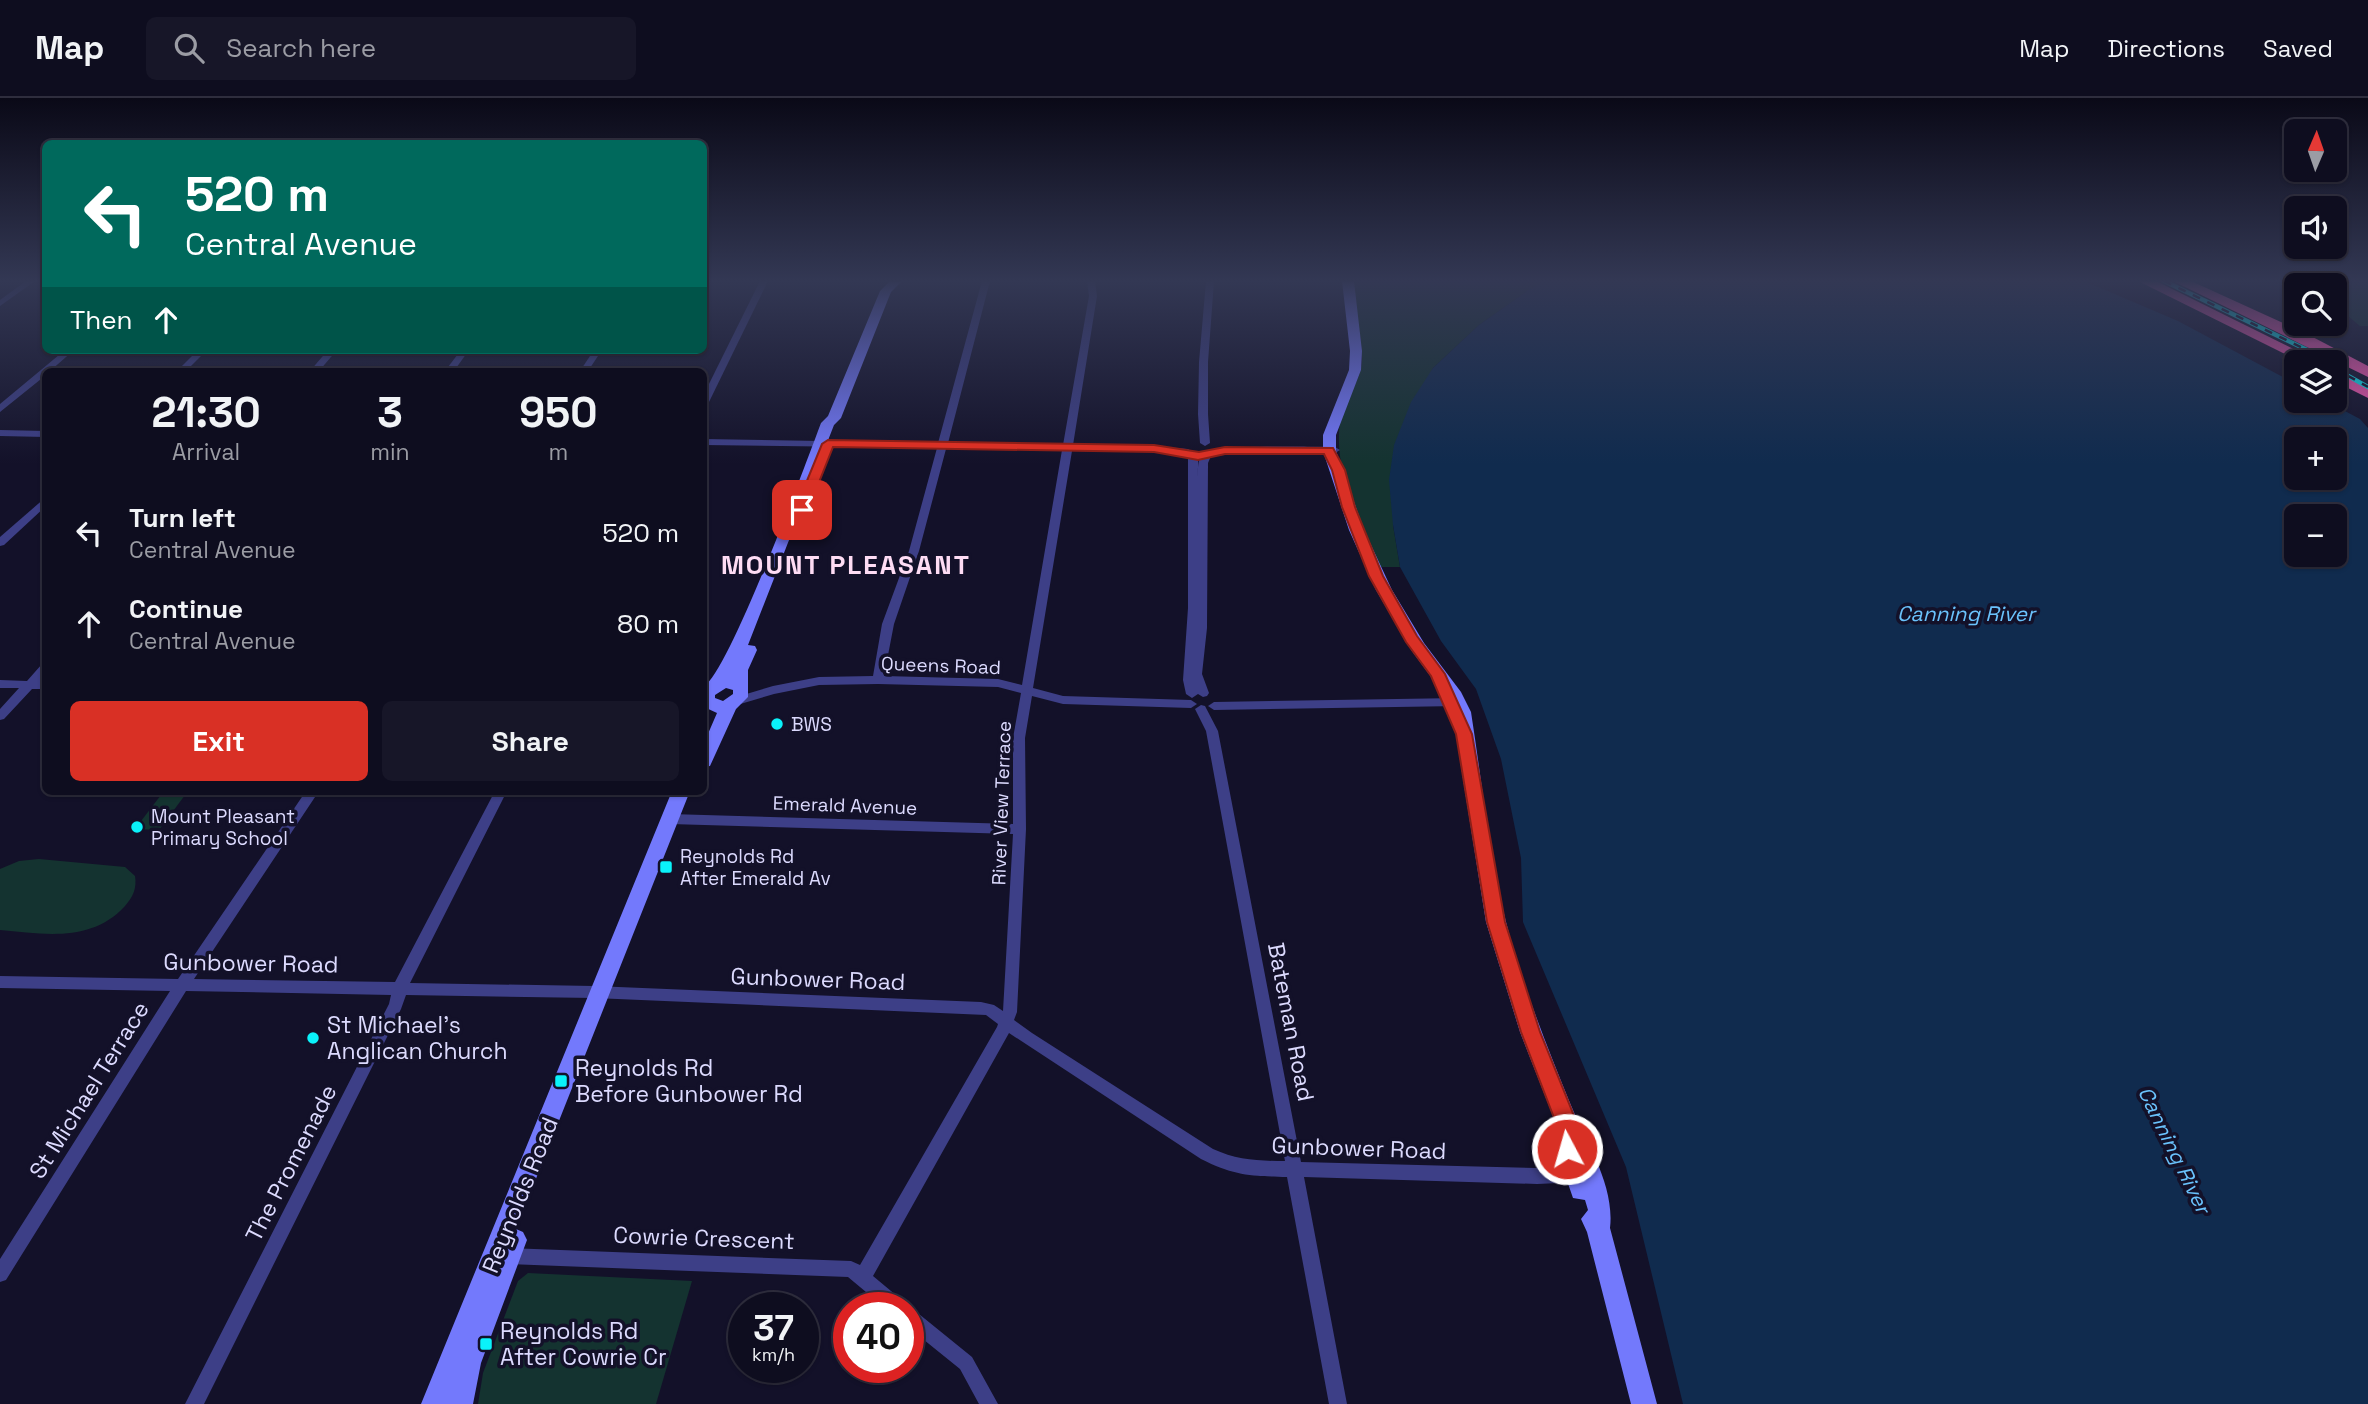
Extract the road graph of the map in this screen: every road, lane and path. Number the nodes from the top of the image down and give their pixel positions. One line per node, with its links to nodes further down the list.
1 (734, 342): 23 (street)
2 (865, 342): 28 (street)
3 (970, 342): 29 (street)
4 (1086, 342): 30 (street, River View Terrace)
5 (1197, 342): 31 (street, Bateman Road)
6 (1206, 342): 32 (street, Bateman Road)
7 (1355, 342): 34 (street)
8 (2271, 342): 10 (highway)
9 (2311, 342): 19 (highway)
10 (2287, 350)
11 (65, 354): 15 (street)
12 (199, 354): 16 (street)
13 (329, 354): 17 (street)
14 (462, 354): 18 (street)
15 (49, 368)
16 (184, 368)
17 (317, 368)
18 (451, 368)
19 (2368, 372)
20 (42, 374): 24 (street)
21 (2347, 381): 22 (highway)
22 (2368, 393)
23 (707, 396)
24 (0, 409)
25 (0, 433): 26 (street)
26 (42, 434)
27 (707, 442): 28 (street)
28 (824, 444): 29 (street); 37 (street)
29 (942, 445): 30 (street); 39 (street)
30 (1069, 447): 31 (street); 43 (street, River View Terrace)
31 (1191, 449): 32 (street); 46 (street, Bateman Road)
32 (1208, 449): 33 (street); 46 (street, Bateman Road)
33 (1251, 450): 34 (street)
34 (1332, 450): 47 (street)
35 (42, 504): 36 (street)
36 (0, 543)
37 (746, 644): 44 (street); 45 (street)
38 (42, 671): 41 (street)
39 (877, 680): 43 (street, Queens Road); 45 (street, Queens Road)
40 (0, 684): 41 (street)
41 (29, 684): 42 (street); 49 (street)
42 (42, 685)
43 (1029, 690): 46 (street, Queens Road); 57 (street, River View Terrace)
44 (708, 694): 45 (street); 45 (street); 50 (street)
45 (736, 695): 51 (street)
46 (1201, 701): 48 (street, Queens Road); 63 (street, Bateman Road)
47 (1454, 702): 48 (street, Queens Road); 64 (street)
48 (1265, 704)
49 (0, 716)
50 (707, 725)
51 (707, 755)
52 (310, 795): 59 (street, St Michael Terrace)
53 (499, 795): 60 (street, The Promenade)
54 (680, 795): 56 (street, Reynolds Road)
55 (689, 795): 56 (street, Reynolds Road)
56 (675, 819): 57 (street, Emerald Avenue); 61 (street, Reynolds Road)
57 (1020, 829): 62 (street, River View Terrace)
58 (0, 982): 59 (street, Gunbower Road)
59 (182, 985): 60 (street, Gunbower Road); 66 (street, St Michael Terrace)
60 (400, 988): 61 (street, Gunbower Road); 70 (street, The Promenade)
61 (607, 994): 62 (street, Gunbower Road); 65 (street, Reynolds Road)
62 (1007, 1021): 63 (street, Gunbower Road); 67 (street, River View Terrace)
63 (1296, 1169): 64 (street, Gunbower Road); 74 (street, Bateman Road)
64 (1582, 1174): 75 (street)
65 (502, 1256): 67 (street, Cowrie Crescent); 71 (street, Reynolds Road); 72 (street, Reynolds Road)
66 (0, 1274)
67 (862, 1278): 68 (street, Cowrie Crescent)
68 (879, 1292)
69 (924, 1329): 73 (street)
70 (194, 1404)
71 (434, 1404)
72 (460, 1404)
73 (989, 1404)
74 (1338, 1404)
75 (1644, 1404)

